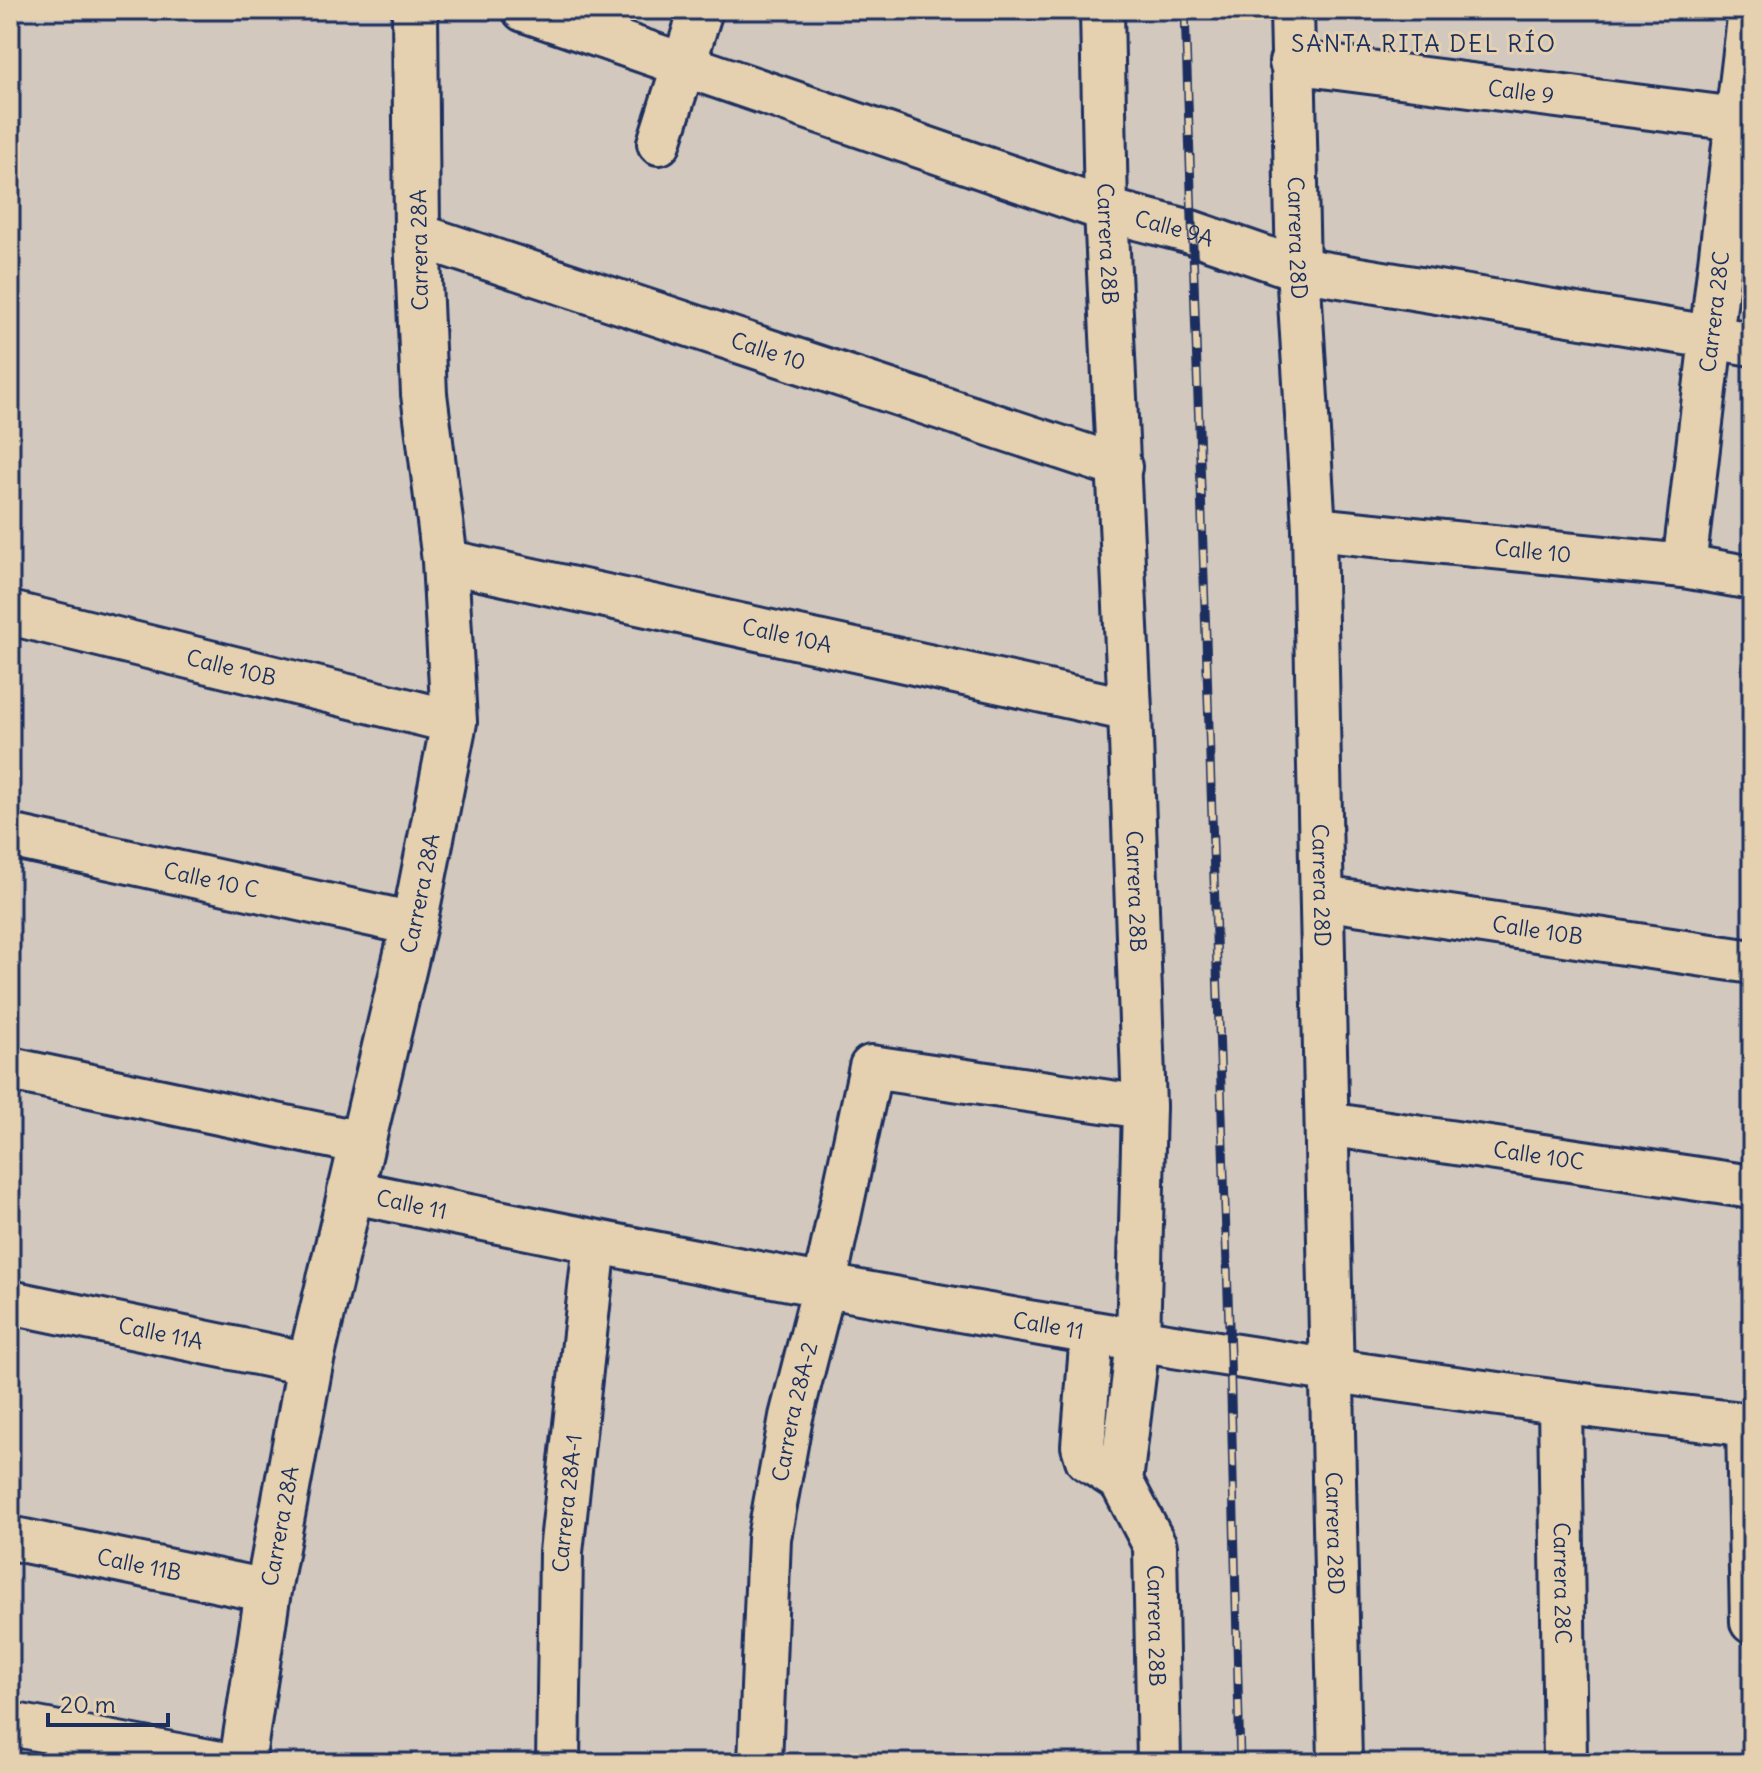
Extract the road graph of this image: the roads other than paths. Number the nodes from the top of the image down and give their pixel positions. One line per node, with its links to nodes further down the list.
1 (415, 10): 12 (street, Carrera 28A)
2 (524, 10): 8 (street, Calle 9A)
3 (701, 10): 8 (street)
4 (1102, 10): 11 (street, Carrera 28B)
5 (1292, 10): 7 (street, Carrera 28D)
6 (1750, 10): 9 (street, Carrera 28C)
7 (1291, 62): 9 (street, Calle 9); 13 (street, Carrera 28D)
8 (681, 64): 10 (street); 11 (street, Calle 9A)
9 (1744, 120): 14 (street, Carrera 28C)
10 (659, 143)
11 (1106, 210): 13 (street, Calle 9A); 16 (street, Carrera 28B)
12 (417, 235): 16 (street, Calle 10); 18 (street, Carrera 28A)
13 (1298, 269): 14 (street, Calle 9A); 17 (street, Carrera 28D)
14 (1709, 337): 15 (street, Calle 9A); 19 (street, Carrera 28C)
15 (1752, 344)
16 (1120, 467): 22 (street, Carrera 28B)
17 (1314, 529): 19 (street, Calle 10); 25 (street, Carrera 28D)
18 (445, 561): 22 (street, Calle 10A); 23 (street, Carrera 28A)
19 (1684, 566): 20 (street, Calle 10)
20 (1752, 578)
21 (10, 613): 23 (street, Calle 10B)
22 (1130, 710): 29 (street, Carrera 28B)
23 (454, 722): 26 (street, Carrera 28A)
24 (10, 836): 26 (street, Calle 10 C)
25 (1322, 898): 27 (street, Calle 10B); 30 (street, Carrera 28D)
26 (414, 924): 31 (street, Carrera 28A)
27 (1752, 962)
28 (10, 1069): 31 (street)
29 (1144, 1107): 35 (street, Carrera 28A-2); 38 (street, Carrera 28B)
30 (1327, 1124): 32 (street, Calle 10C); 40 (street, Carrera 28D)
31 (362, 1143): 33 (street, Carrera 28A)
32 (1752, 1187)
33 (349, 1191): 34 (street, Calle 11); 39 (street, Carrera 28A)
34 (595, 1243): 35 (street, Calle 11); 50 (street, Carrera 28A-1)
35 (824, 1287): 37 (street, Calle 11); 51 (street, Carrera 28A-2)
36 (10, 1302): 39 (street, Calle 11A)
37 (1092, 1334): 38 (street, Calle 11); 43 (street)
38 (1138, 1342): 40 (street, Calle 11); 43 (street, Carrera 28B)
39 (310, 1364): 45 (street, Carrera 28A)
40 (1333, 1370): 41 (street, Calle 11); 53 (street, Carrera 28D)
41 (1560, 1403): 42 (street, Calle 11); 54 (street, Carrera 28C)
42 (1750, 1425): 46 (street)
43 (1121, 1481): 52 (street, Carrera 28B)
44 (10, 1538): 45 (street, Calle 11B)
45 (268, 1591): 49 (street, Carrera 28A)
46 (1752, 1622)
47 (10, 1724): 48 (street)
48 (220, 1763)
49 (242, 1763)
50 (558, 1763)
51 (760, 1763)
52 (1159, 1763)
53 (1340, 1763)
54 (1565, 1763)

